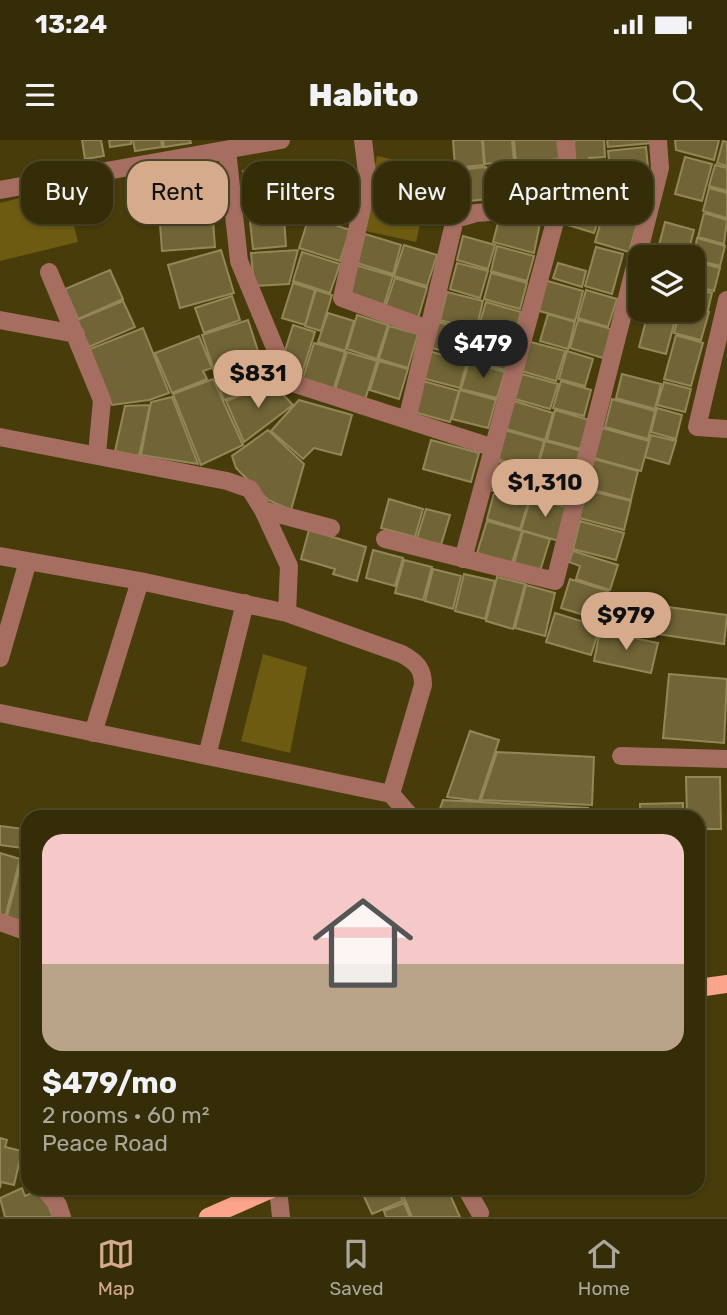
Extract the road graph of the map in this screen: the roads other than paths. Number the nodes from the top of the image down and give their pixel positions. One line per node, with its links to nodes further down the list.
1 (281, 140): 5 (street)
2 (363, 140): 13 (street)
3 (565, 140): 6 (street)
4 (659, 140): 24 (street)
5 (227, 150): 7 (street); 15 (street)
6 (568, 161)
7 (0, 190)
8 (484, 212): 13 (street)
9 (554, 224): 18 (street)
10 (49, 272): 14 (street)
11 (727, 300): 16 (street)
12 (0, 320): 14 (street)
13 (428, 329): 15 (street)
14 (75, 334): 19 (street)
15 (407, 420): 18 (street)
16 (727, 429)
17 (0, 437): 19 (street)
18 (491, 447): 24 (street)
19 (97, 454): 20 (street)
20 (263, 510): 21 (street); 28 (street)
21 (331, 528)
22 (385, 539): 24 (street)
23 (0, 556): 25 (street)
24 (463, 559)
25 (28, 561): 26 (street); 29 (street)
26 (140, 581): 27 (street); 31 (street)
27 (245, 603): 28 (street); 32 (street)
28 (287, 613): 35 (street)
29 (0, 659)
30 (0, 713): 31 (street)
31 (93, 733): 32 (street)
32 (207, 756): 35 (street)
33 (621, 757): 34 (street)
34 (727, 758)
35 (391, 794): 36 (street)
36 (405, 810)
37 (0, 922): 38 (street)
38 (21, 930)
39 (727, 984): 40 (main road)
40 (705, 987)
41 (50, 1195): 46 (street)
42 (260, 1195): 47 (main road)
43 (277, 1195): 48 (street)
44 (470, 1195): 45 (street)
45 (480, 1213)
46 (62, 1217)
47 (208, 1217)
48 (281, 1217)

